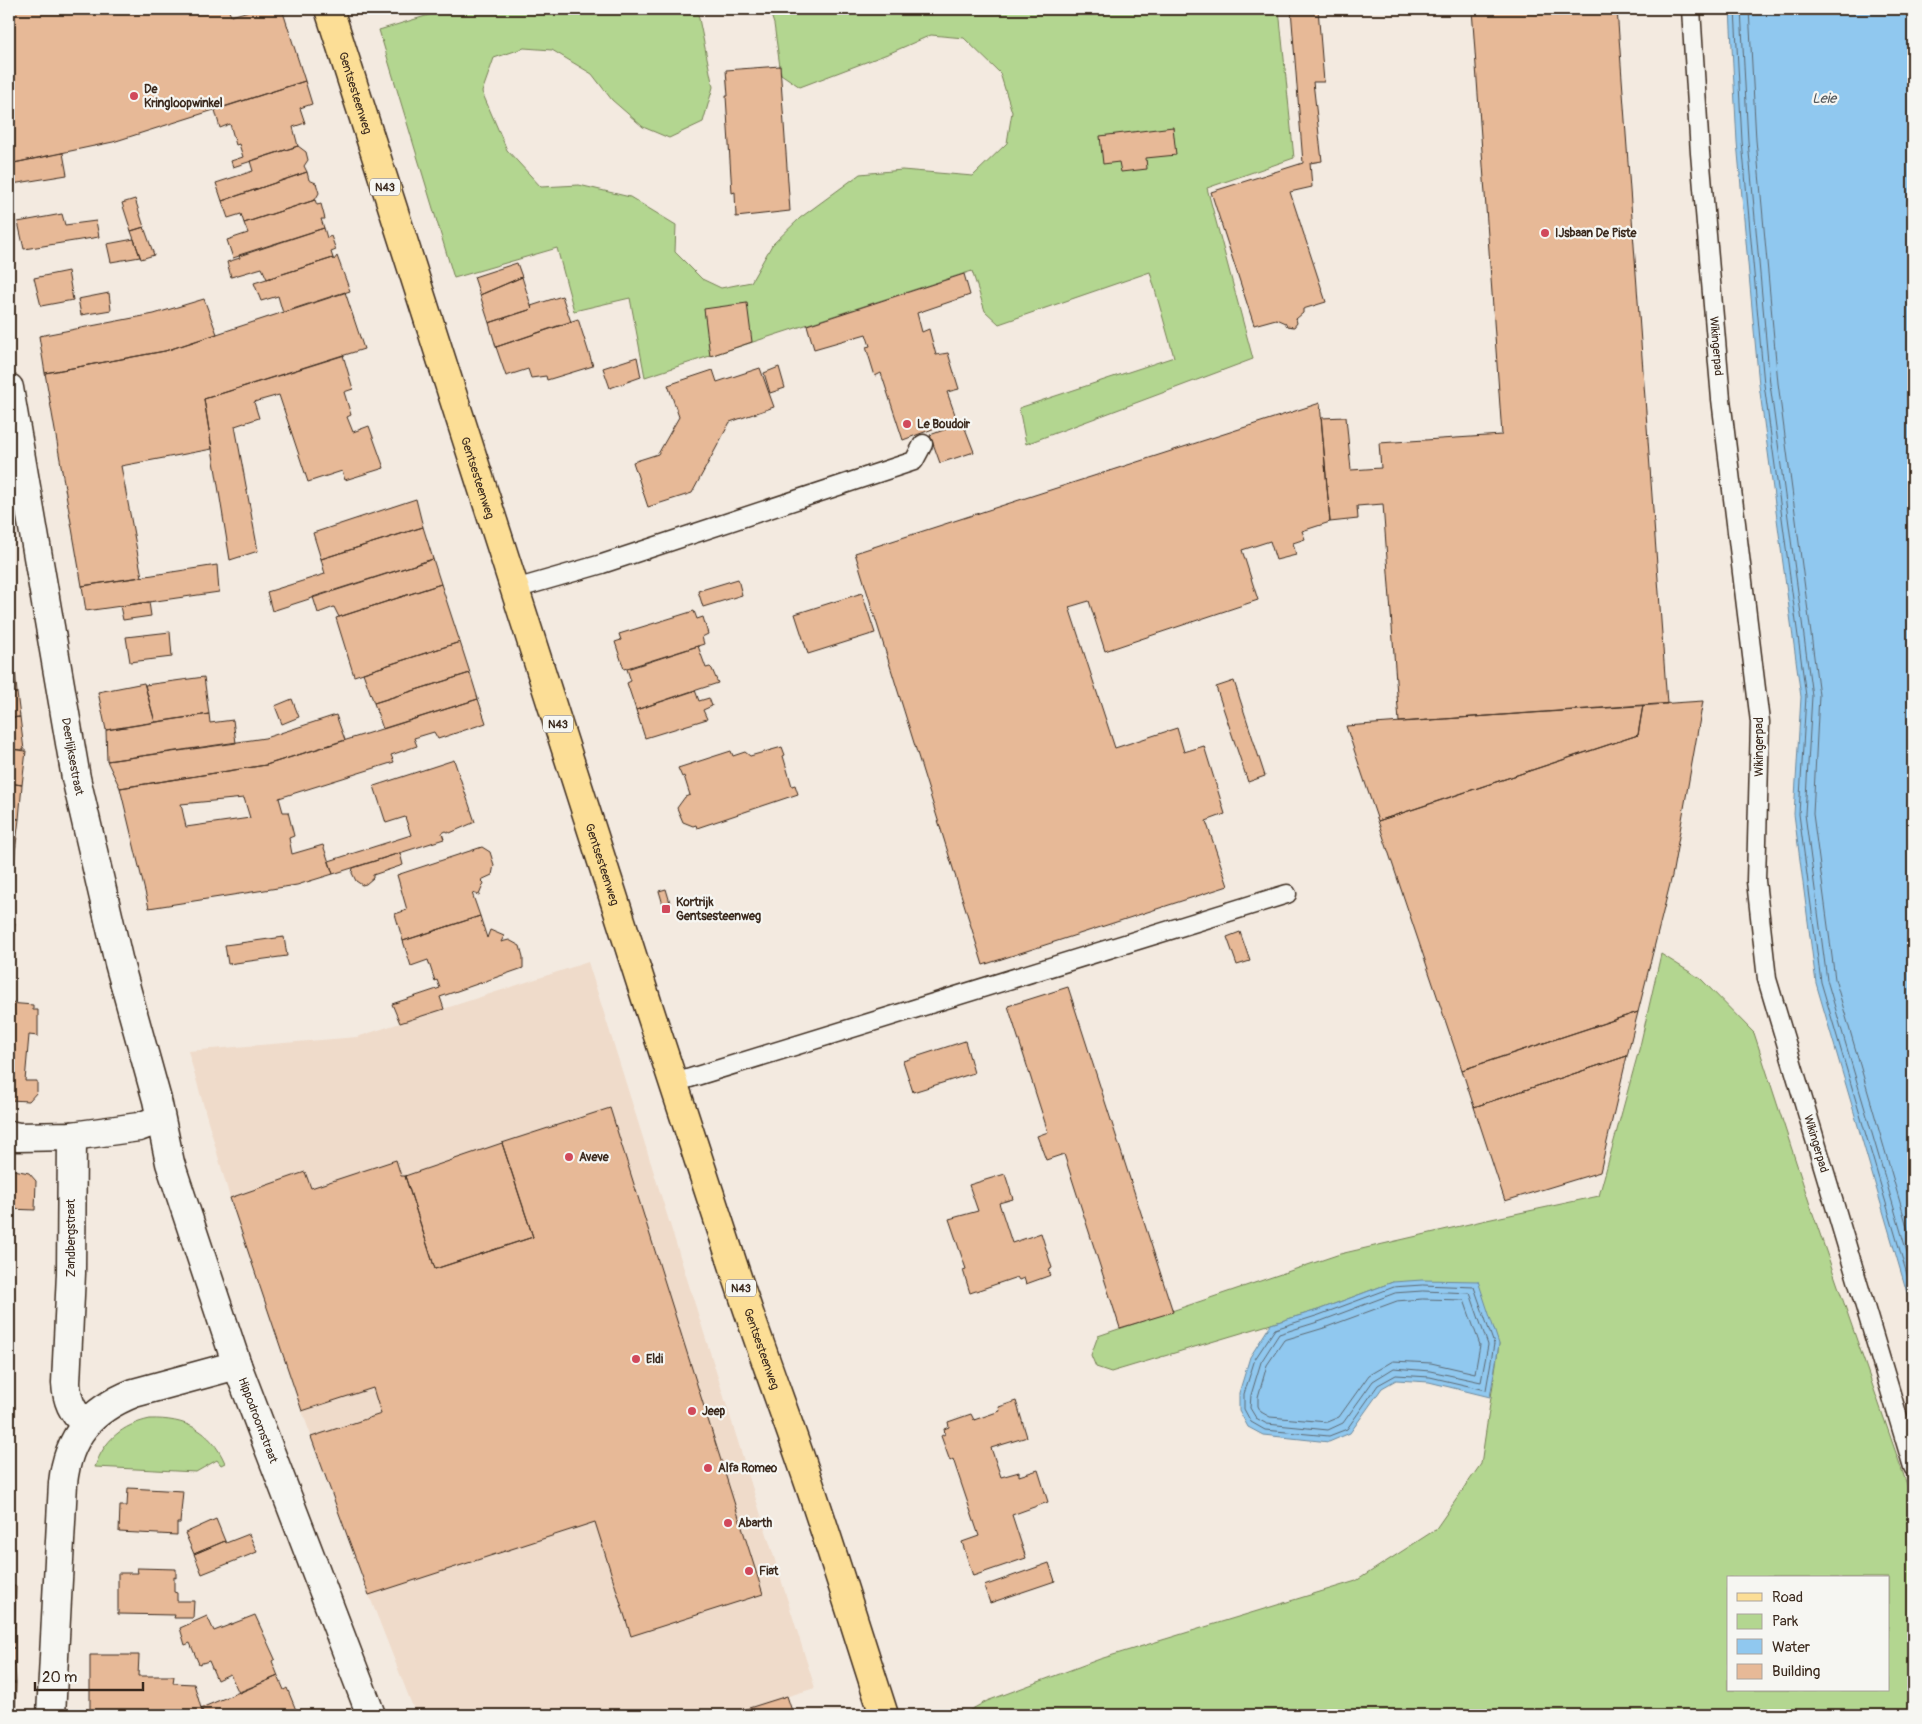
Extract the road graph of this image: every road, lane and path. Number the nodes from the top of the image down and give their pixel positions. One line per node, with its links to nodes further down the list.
1 (329, 9): 5 (main road, Gentsesteenweg / N43)
2 (1691, 9): 13 (lane, Wikingerpad)
3 (9, 388): 8 (street, Deerlijksestraat)
4 (923, 444): 5 (lane)
5 (515, 589): 7 (main road, Gentsesteenweg / N43)
6 (1287, 894): 7 (lane)
7 (674, 1083): 16 (main road, Gentsesteenweg / N43)
8 (160, 1118): 10 (street); 11 (street, Hippodroomstraat)
9 (9, 1136): 10 (street)
10 (72, 1136): 12 (street, Zandbergstraat)
11 (237, 1365): 12 (street); 15 (street, Hippodroomstraat)
12 (85, 1424): 14 (street)
13 (1913, 1467)
14 (51, 1715)
15 (371, 1715)
16 (884, 1715)

